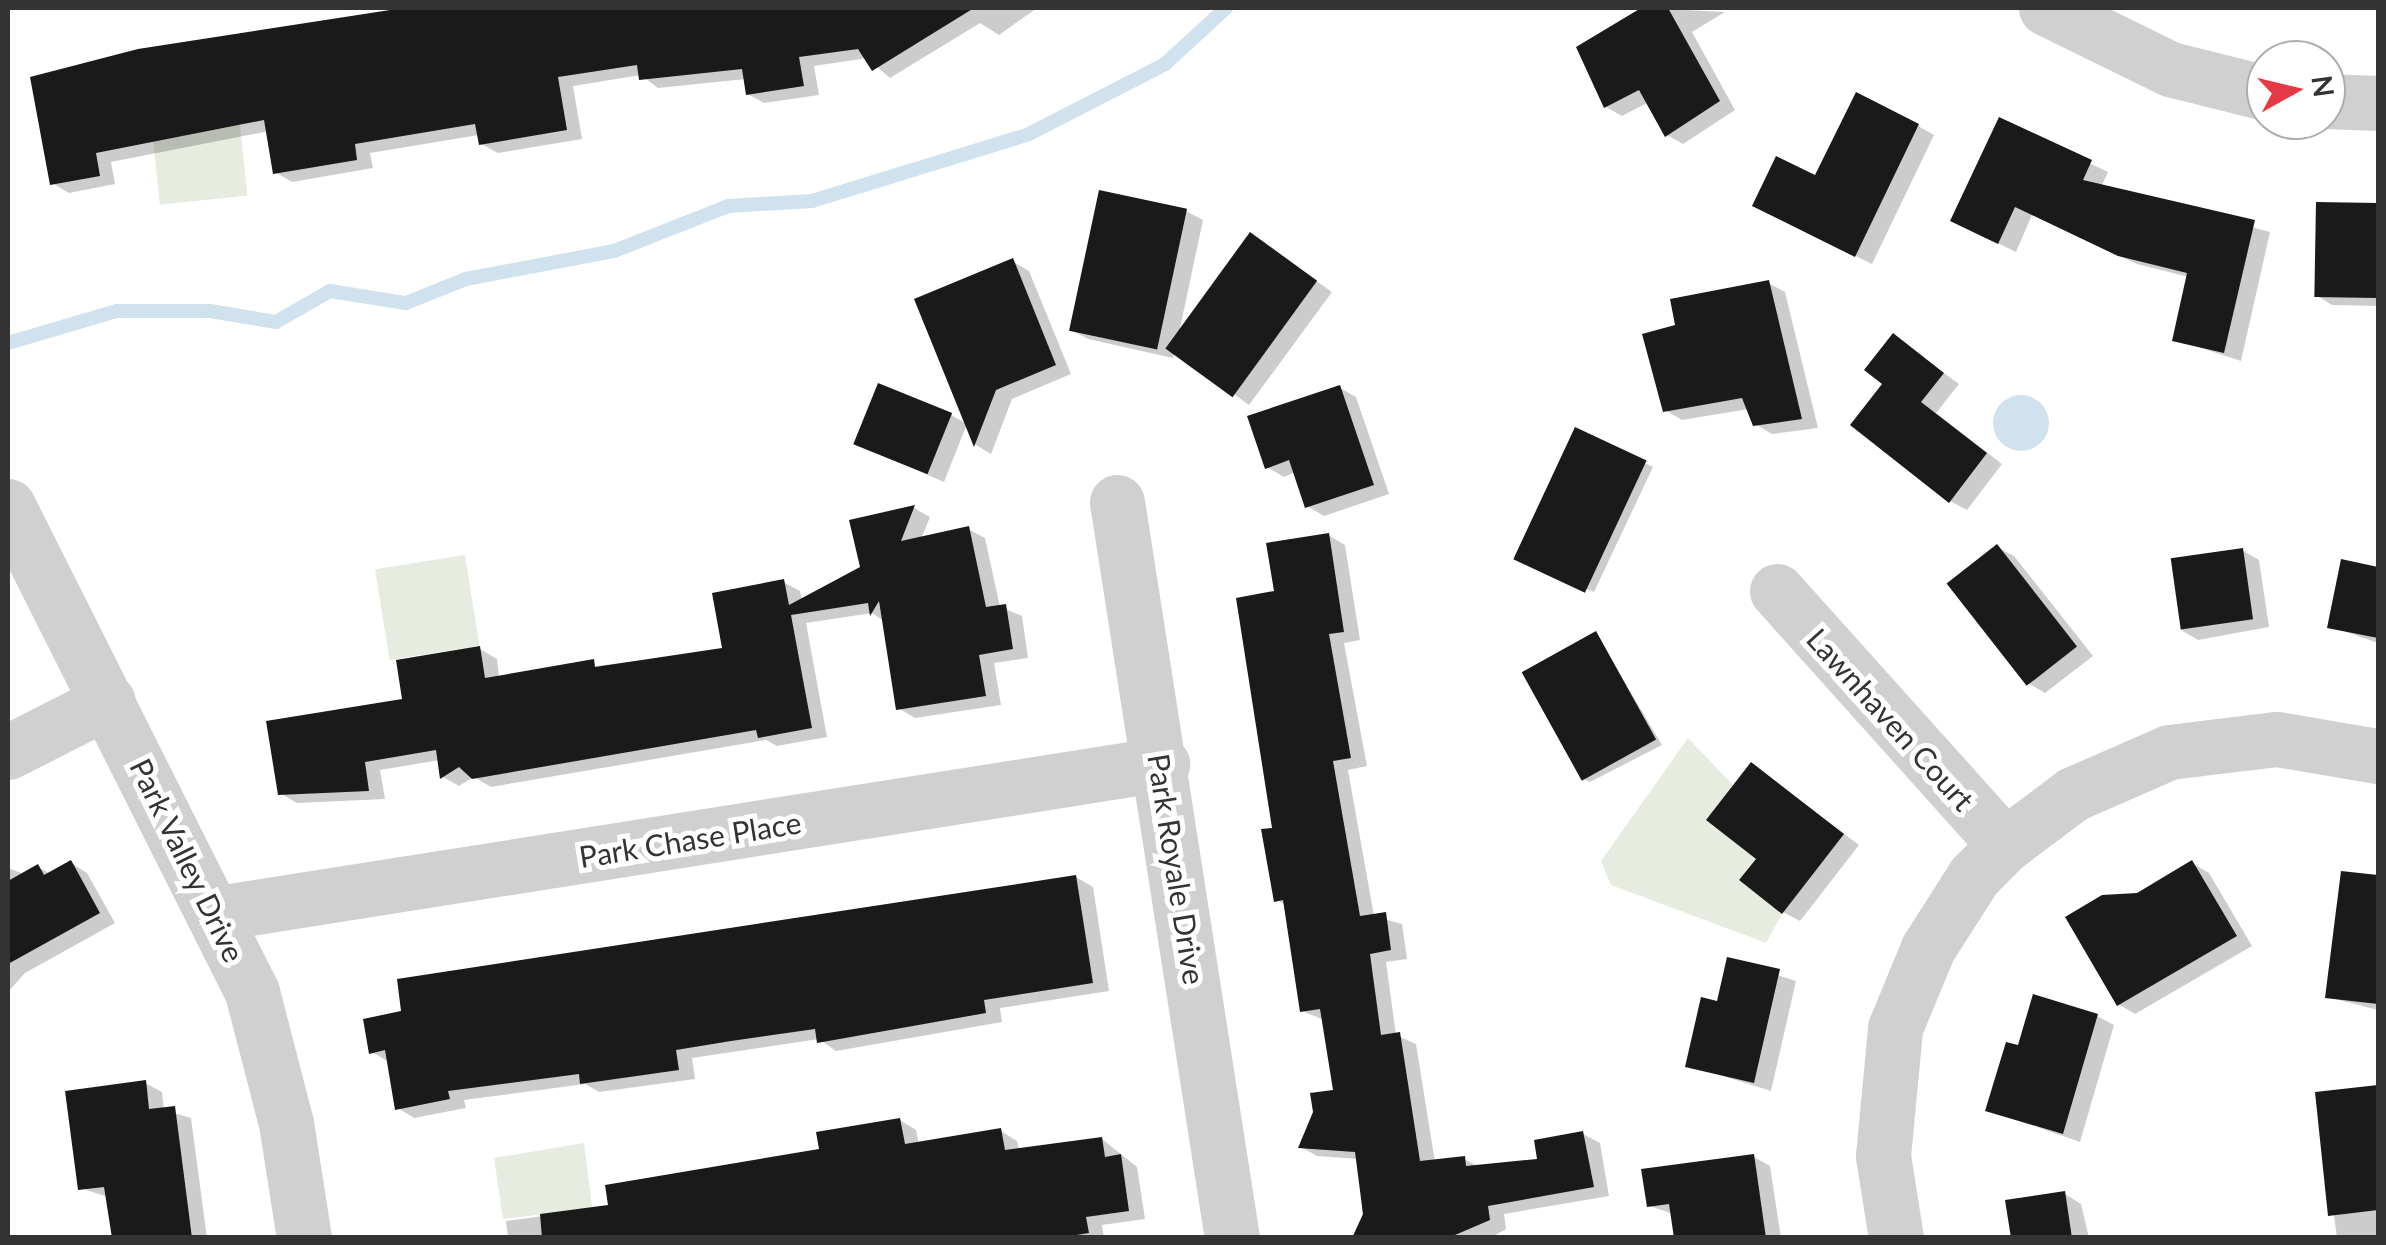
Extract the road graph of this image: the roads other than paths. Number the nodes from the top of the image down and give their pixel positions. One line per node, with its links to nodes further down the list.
1 (2046, 8): 2 (street)
2 (2246, 88)
3 (2346, 102): 4 (street)
4 (2378, 104)
5 (1117, 502): 11 (street, Park Royale Drive)
6 (8, 506): 8 (street, Park Valley Drive)
7 (1778, 592): 12 (street, Lawnhaven Court)
8 (108, 700): 9 (street); 13 (street, Park Valley Drive)
9 (8, 752)
10 (2378, 756): 12 (street)
11 (1162, 764): 13 (street, Park Chase Place); 15 (street, Park Royale Drive)
12 (2006, 845): 16 (street)
13 (218, 913): 14 (street, Park Valley Drive)
14 (304, 1238)
15 (1232, 1238)
16 (1896, 1238)

